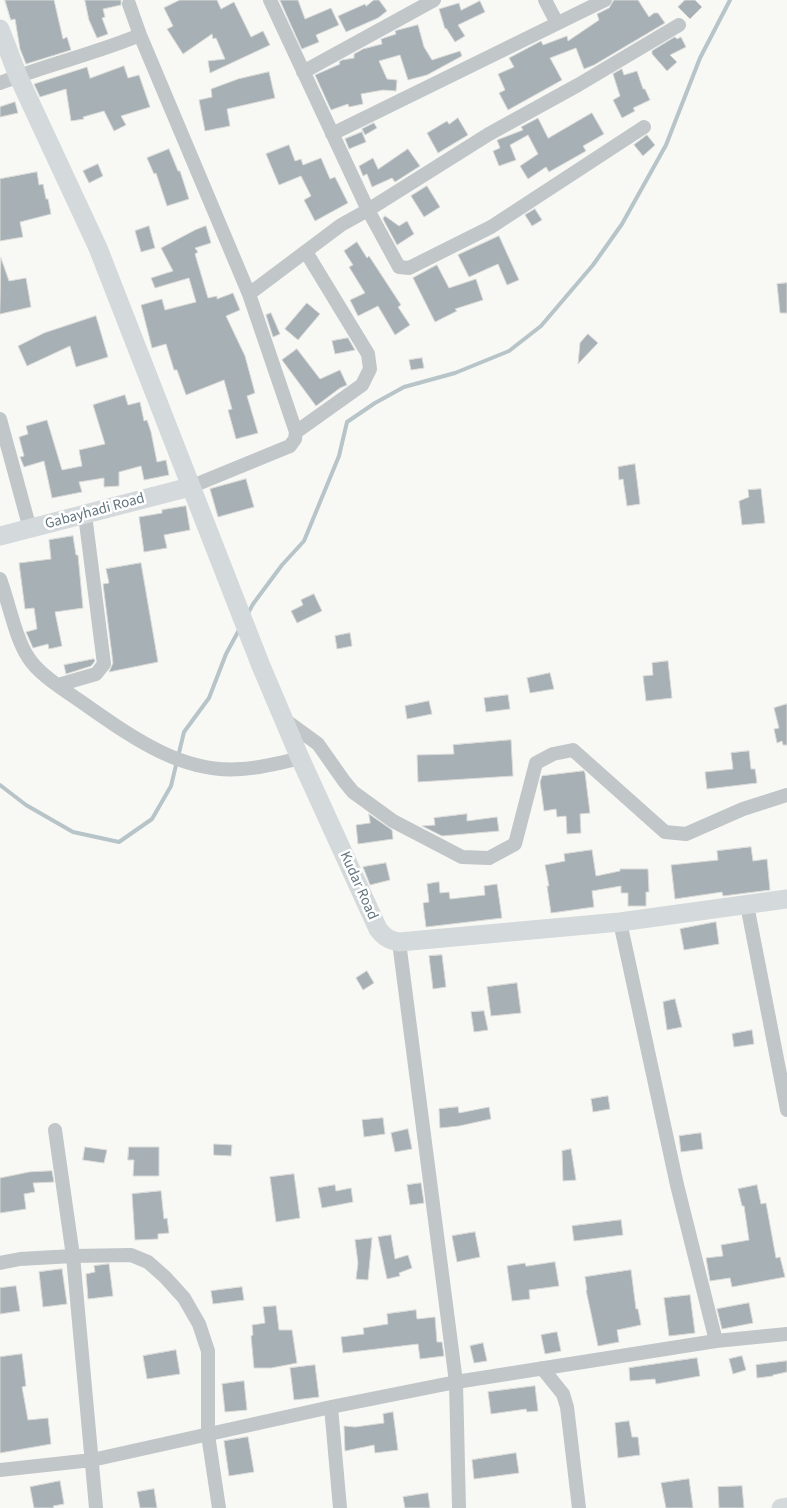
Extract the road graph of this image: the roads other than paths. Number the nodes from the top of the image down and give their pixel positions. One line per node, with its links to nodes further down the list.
1 (270, 0): 10 (street)
2 (434, 0): 10 (street)
3 (545, 0): 6 (street)
4 (605, 0): 6 (street)
5 (130, 1): 9 (street)
6 (557, 23): 14 (street)
7 (679, 25): 15 (street)
8 (0, 29): 11 (street, Kudar Road)
9 (140, 35): 11 (street); 17 (street)
10 (303, 72): 14 (street)
11 (18, 76): 12 (street); 20 (street, Kudar Road)
12 (0, 84)
13 (644, 127): 15 (street)
14 (332, 134): 15 (street)
15 (368, 210): 16 (street)
16 (306, 252): 17 (street); 19 (street)
17 (248, 294): 19 (street)
18 (0, 418): 22 (street)
19 (296, 432): 20 (street)
20 (190, 487): 21 (street, Gabayhadi Road); 26 (street, Kudar Road)
21 (84, 515): 22 (street, Gabayhadi Road); 25 (street)
22 (30, 529): 23 (street, Gabayhadi Road)
23 (0, 536)
24 (0, 579): 25 (street)
25 (58, 685): 27 (street)
26 (285, 720): 27 (street, Kudar Road); 28 (street)
27 (300, 758): 32 (street, Kudar Road)
28 (787, 795)
29 (787, 899): 30 (street)
30 (747, 905): 31 (street); 33 (street)
31 (620, 922): 32 (street); 38 (street)
32 (399, 942): 40 (street)
33 (787, 1110)
34 (55, 1130): 35 (street)
35 (73, 1256): 36 (street); 42 (street); 43 (street)
36 (0, 1263)
37 (787, 1334): 38 (street)
38 (716, 1340): 39 (street)
39 (542, 1368): 40 (street); 50 (street)
40 (456, 1382): 41 (street); 49 (street)
41 (331, 1407): 42 (street); 48 (street)
42 (208, 1435): 43 (street); 47 (street)
43 (92, 1460): 44 (street); 46 (street)
44 (0, 1470)
45 (787, 1507): 51 (street)
46 (96, 1508)
47 (218, 1508)
48 (340, 1508)
49 (459, 1508)
50 (579, 1508)
51 (781, 1508)

